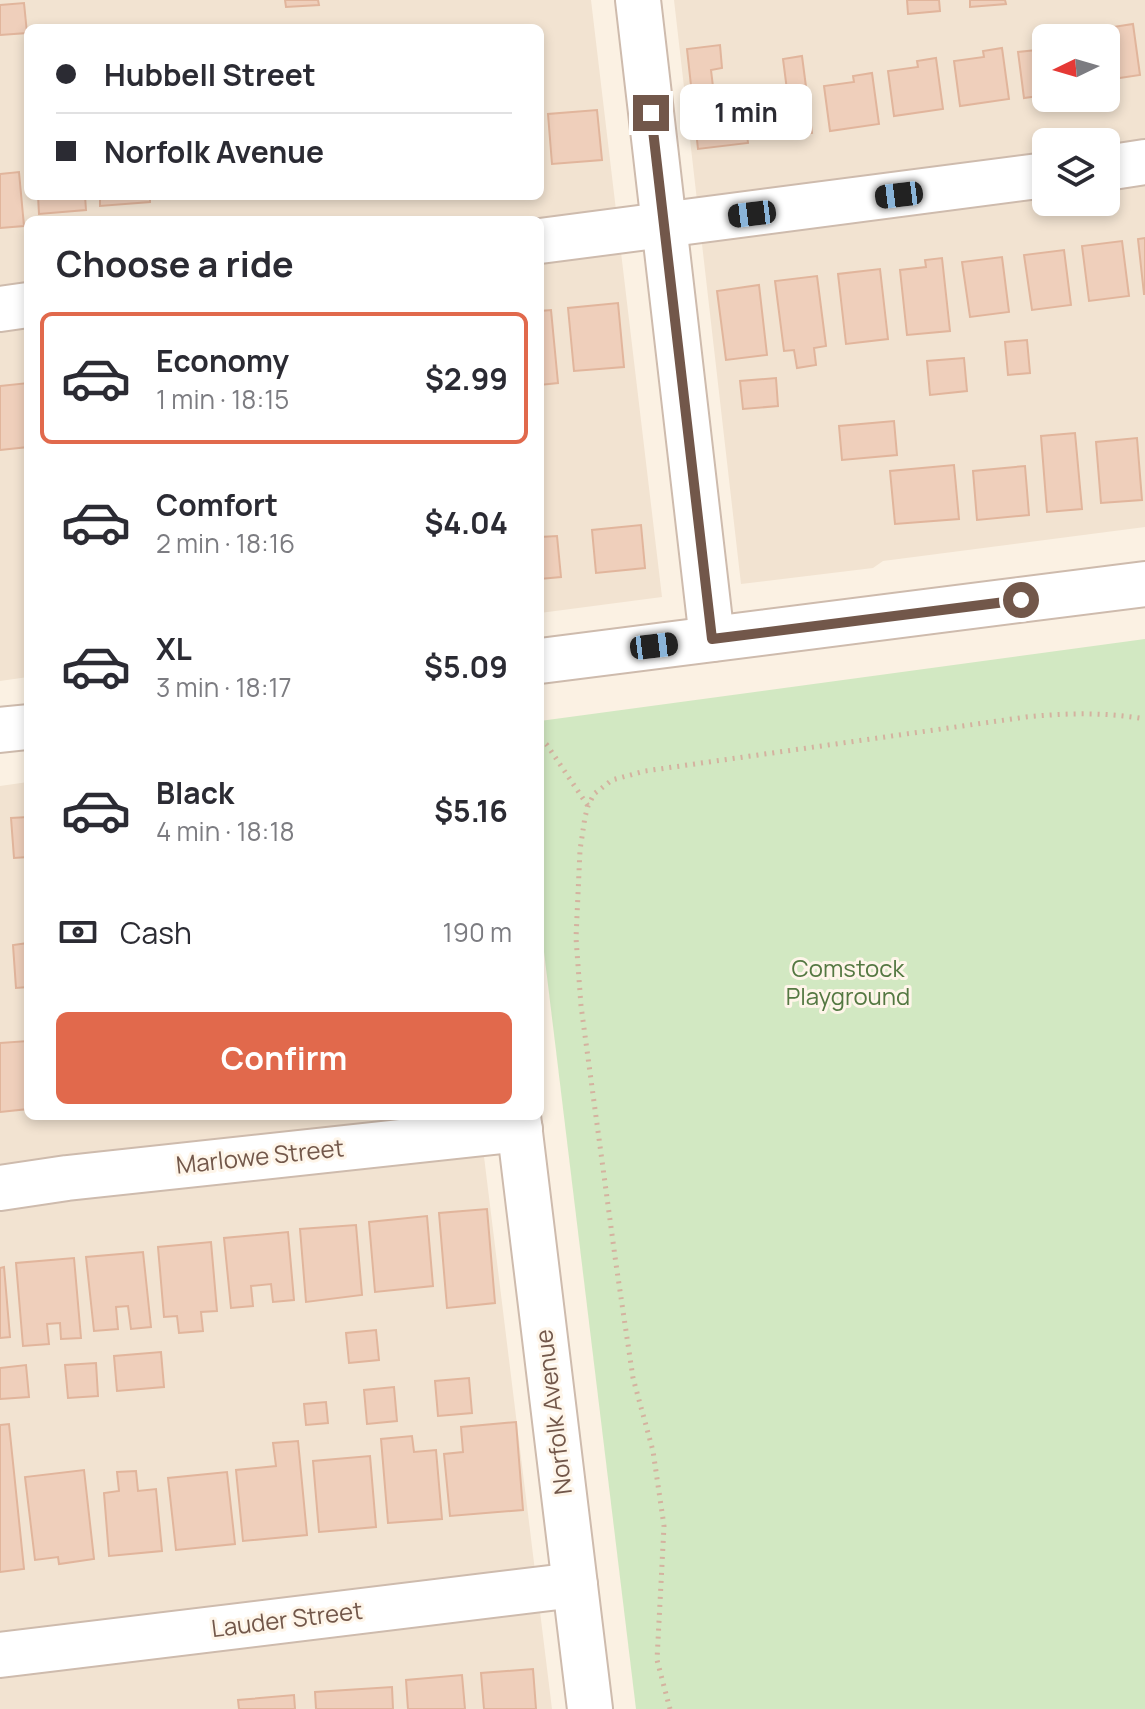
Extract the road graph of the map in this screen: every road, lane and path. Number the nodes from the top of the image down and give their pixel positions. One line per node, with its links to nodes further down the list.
1 (638, 0): 5 (street)
2 (1145, 162): 3 (street)
3 (1120, 166)
4 (1032, 177): 5 (street)
5 (664, 226): 6 (street); 10 (street)
6 (544, 241)
7 (24, 306): 8 (street)
8 (0, 309)
9 (1145, 584): 10 (street)
10 (712, 639): 11 (street)
11 (544, 660)
12 (1145, 719): 16 (path)
13 (24, 727): 14 (street)
14 (0, 730)
15 (544, 742): 16 (path)
16 (588, 806): 22 (path)
17 (519, 1122): 18 (street, Marlowe Street); 19 (street, Norfolk Avenue)
18 (0, 1188)
19 (575, 1585): 20 (street, Lauder Street); 21 (street, Norfolk Avenue)
20 (0, 1655)
21 (590, 1709)
22 (670, 1709)

